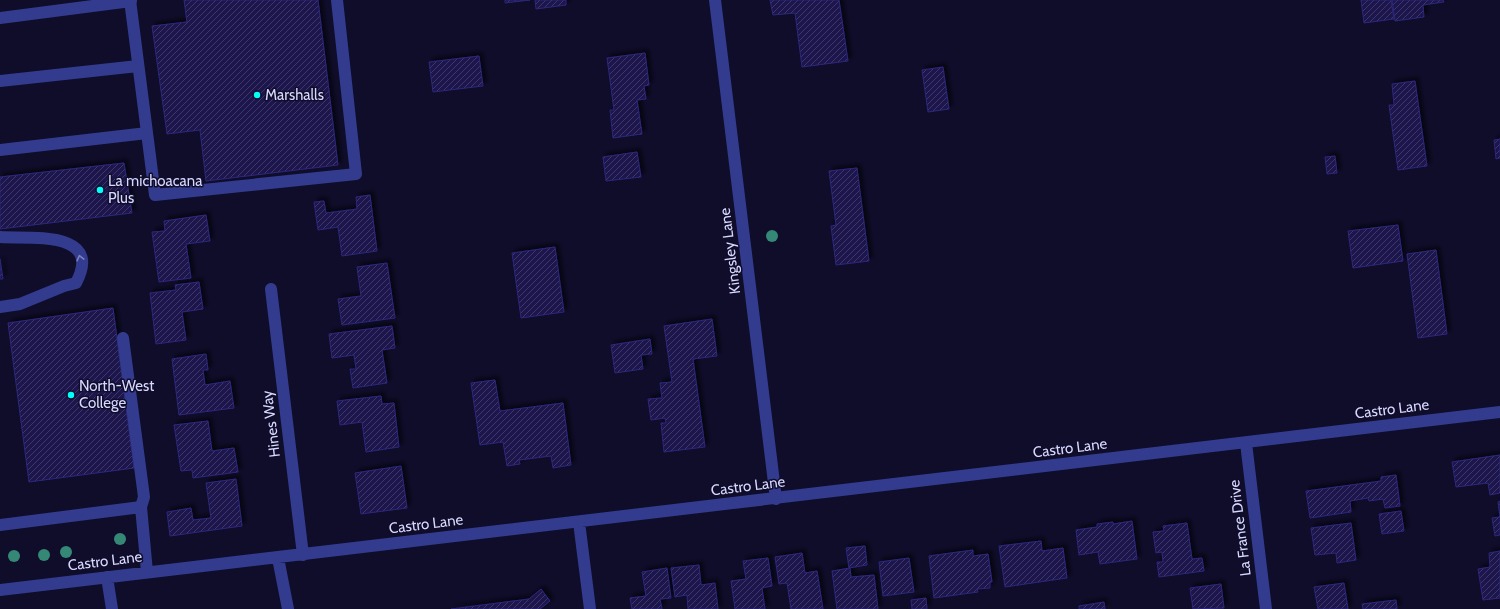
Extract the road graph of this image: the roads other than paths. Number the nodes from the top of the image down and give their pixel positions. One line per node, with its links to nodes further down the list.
1 (338, 0): 7 (street)
2 (715, 0): 15 (street, Kingsley Lane)
3 (130, 1): 4 (street); 5 (street)
4 (0, 18)
5 (138, 66): 6 (street); 7 (street)
6 (0, 81)
7 (147, 133): 8 (street)
8 (0, 150)
9 (0, 237): 11 (street, one-way to 9)
10 (271, 289): 19 (street, Hines Way)
11 (0, 307)
12 (123, 338): 16 (street)
13 (1500, 412): 14 (street, Castro Lane)
14 (1246, 443): 15 (street, Castro Lane); 27 (street, La France Drive)
15 (776, 499): 17 (street, Castro Lane)
16 (141, 506): 18 (street); 21 (street)
17 (579, 522): 19 (street, Castro Lane); 26 (street)
18 (0, 525)
19 (303, 555): 20 (street, Castro Lane)
20 (278, 558): 21 (street, Castro Lane); 25 (street)
21 (146, 572): 22 (street, Castro Lane)
22 (107, 577): 23 (street, Castro Lane); 24 (street)
23 (0, 590)
24 (112, 609)
25 (288, 609)
26 (590, 609)
27 (1266, 609)

